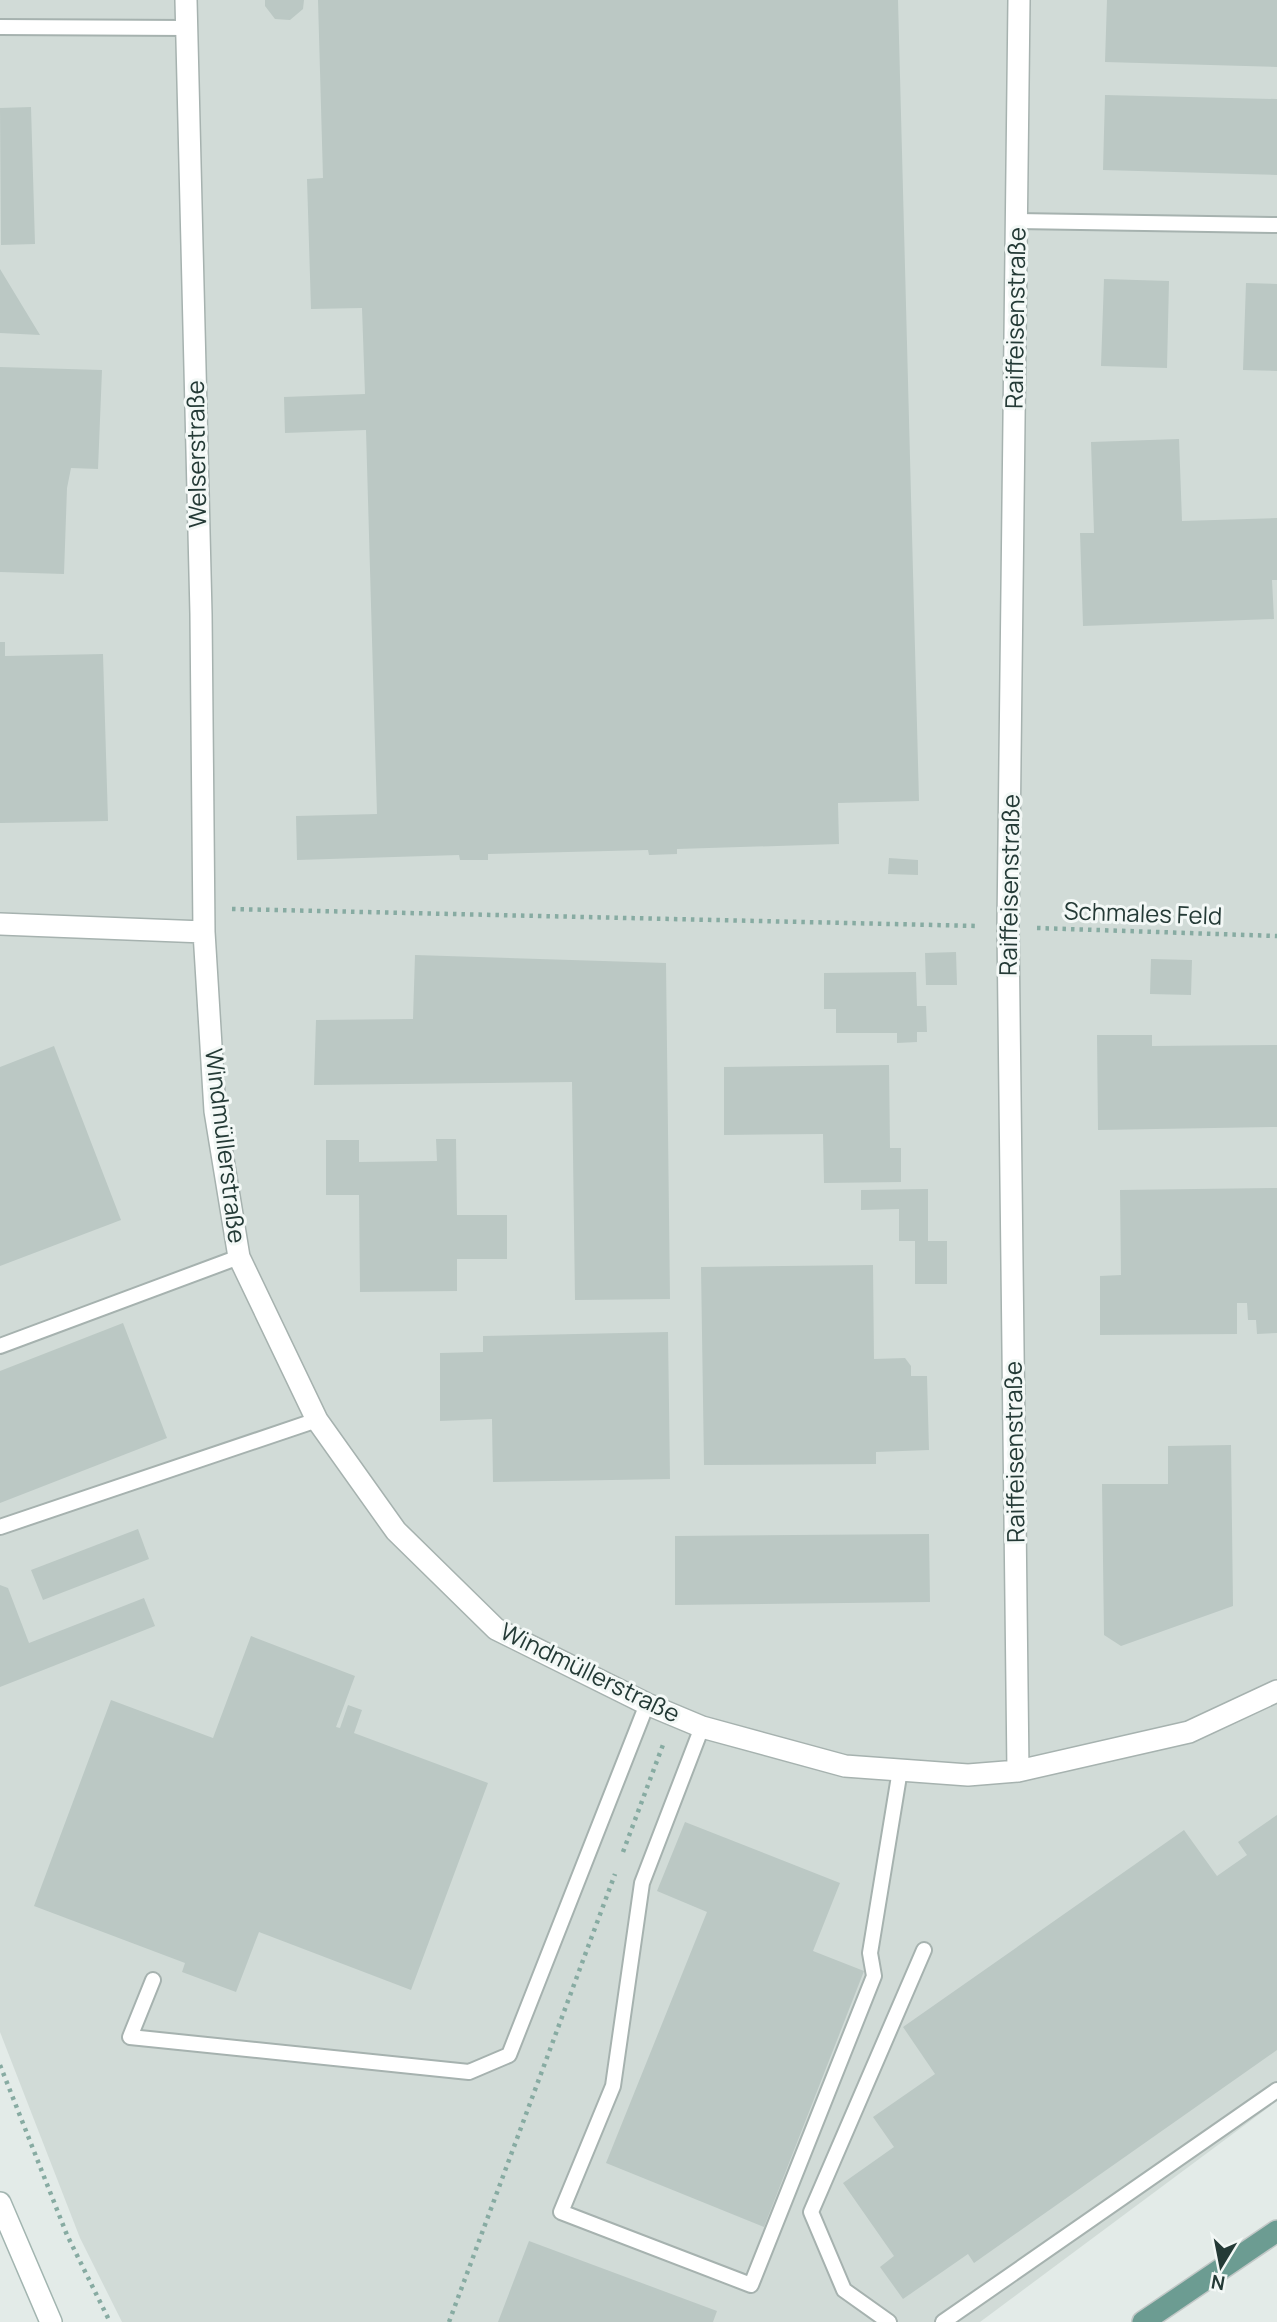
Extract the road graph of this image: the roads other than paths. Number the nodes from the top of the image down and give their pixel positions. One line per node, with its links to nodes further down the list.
1 (186, 0): 4 (street, Welserstraße)
2 (1019, 0): 5 (street, Raiffeisenstraße)
3 (0, 27): 4 (lane)
4 (187, 28): 7 (street, Welserstraße)
5 (1017, 221): 6 (lane); 18 (street, Raiffeisenstraße)
6 (1277, 225)
7 (204, 909): 9 (street, Windmüllerstraße)
8 (0, 924): 9 (street)
9 (204, 932): 10 (street, Windmüllerstraße)
10 (239, 1257): 11 (lane); 12 (street, Windmüllerstraße)
11 (0, 1346)
12 (317, 1420): 13 (lane); 15 (street, Windmüllerstraße)
13 (0, 1527)
14 (1277, 1691): 18 (street, Windmüllerstraße)
15 (647, 1704): 16 (street, Windmüllerstraße); 20 (lane)
16 (702, 1727): 17 (street, Windmüllerstraße); 17 (lane)
17 (900, 1770): 18 (street, Windmüllerstraße)
18 (1018, 1771)
19 (924, 1950): 25 (lane)
20 (153, 1980)
21 (1277, 2090): 26 (lane)
22 (0, 2203): 24 (street)
23 (1277, 2231): 27 (main road)
24 (51, 2322)
25 (890, 2322)
26 (943, 2322)
27 (1143, 2322)

